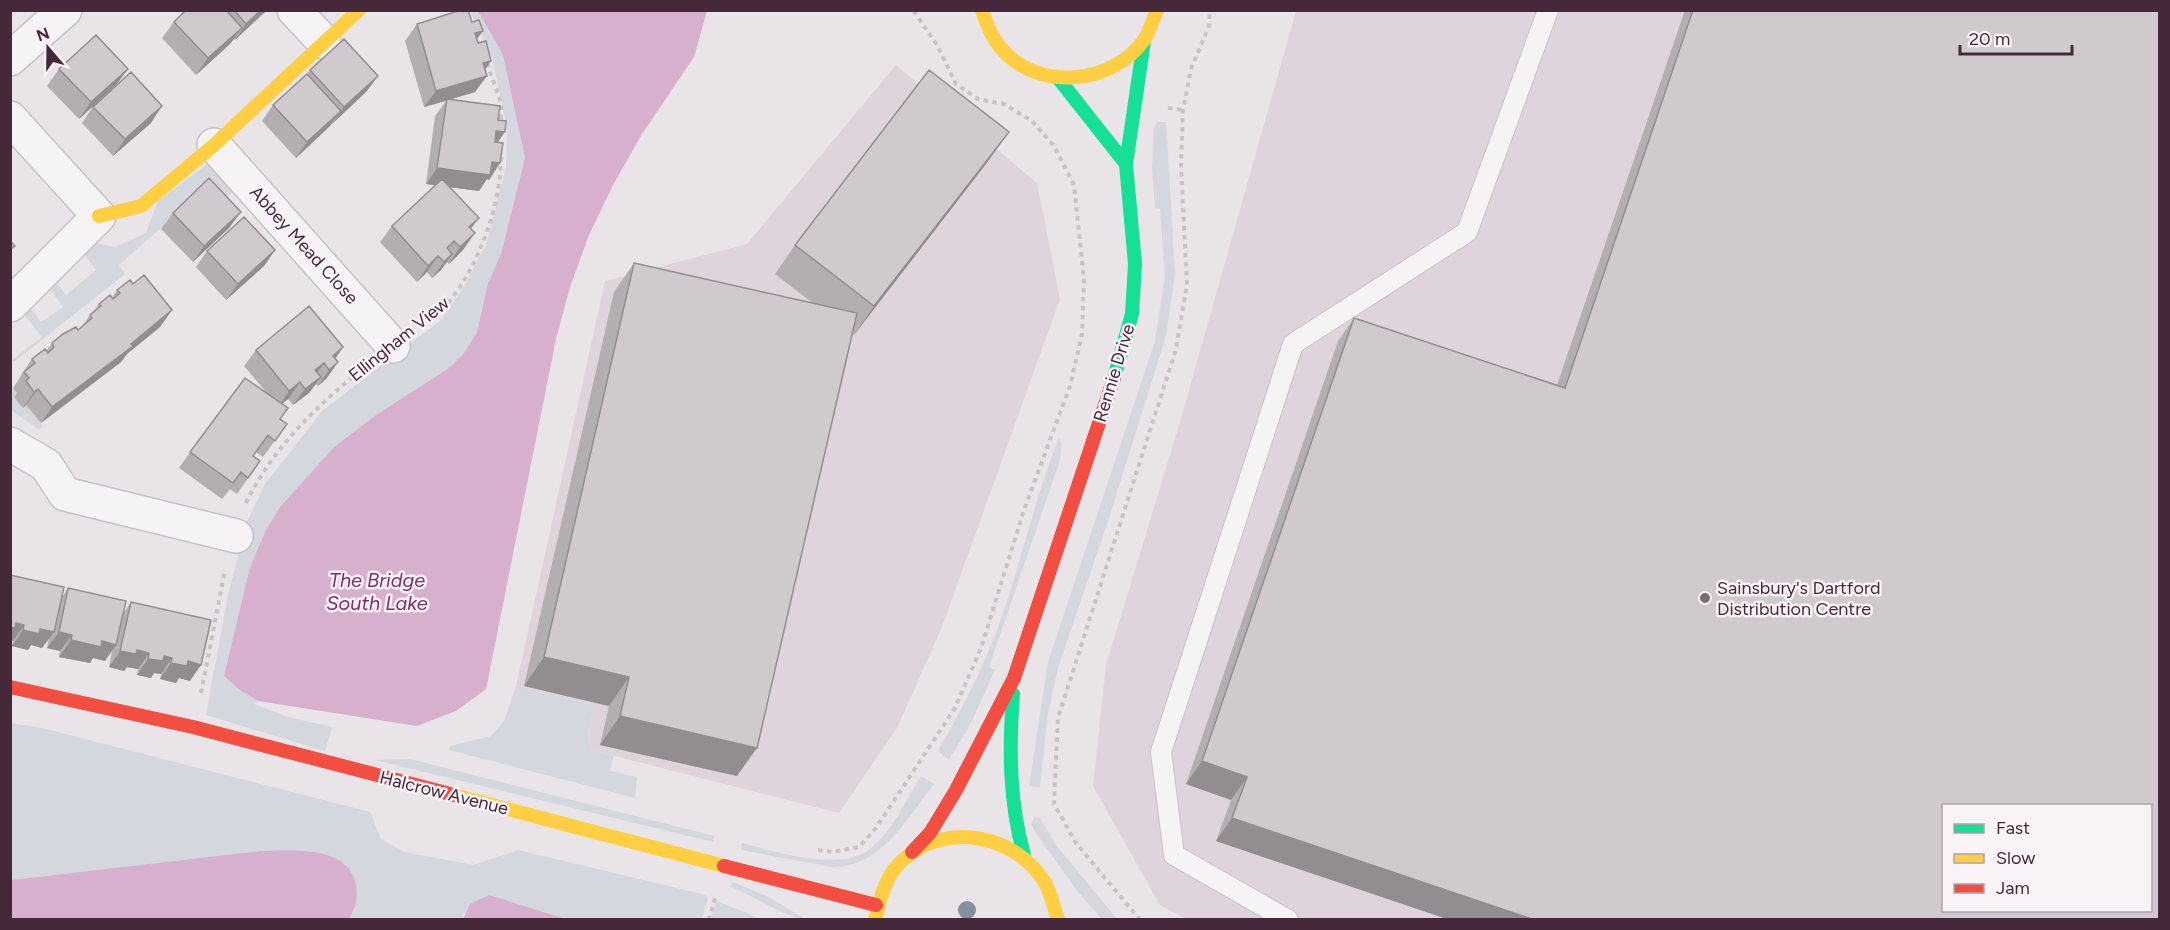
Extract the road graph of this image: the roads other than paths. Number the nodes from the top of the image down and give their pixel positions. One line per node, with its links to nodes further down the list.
1 (65, 10): 11 (street)
2 (294, 10): 10 (street)
3 (359, 10): 10 (street)
4 (964, 10): 8 (lane)
5 (982, 10): 8 (street)
6 (1157, 10): 9 (street)
7 (1548, 10): 28 (lane)
8 (992, 36): 12 (street)
9 (1144, 41): 12 (street); 15 (street, Rennie Drive)
10 (324, 42): 14 (street)
11 (10, 59)
12 (1058, 78): 15 (street)
13 (10, 118): 16 (street)
14 (214, 145): 16 (street); 18 (street, Abbey Mead Close)
15 (1126, 164): 21 (street, Rennie Drive)
16 (99, 216): 17 (street)
17 (10, 305)
18 (393, 346)
19 (10, 444): 20 (street)
20 (236, 536)
21 (1014, 678): 23 (street, Rennie Drive); 24 (street, Rennie Drive)
22 (10, 687): 25 (street, Halcrow Avenue)
23 (912, 852): 24 (street, Rennie Drive); 25 (street, Rennie Drive)
24 (1024, 855): 26 (street, Rennie Drive)
25 (876, 905): 27 (street, Rennie Drive)
26 (1063, 916)
27 (875, 920)
28 (1288, 920)

